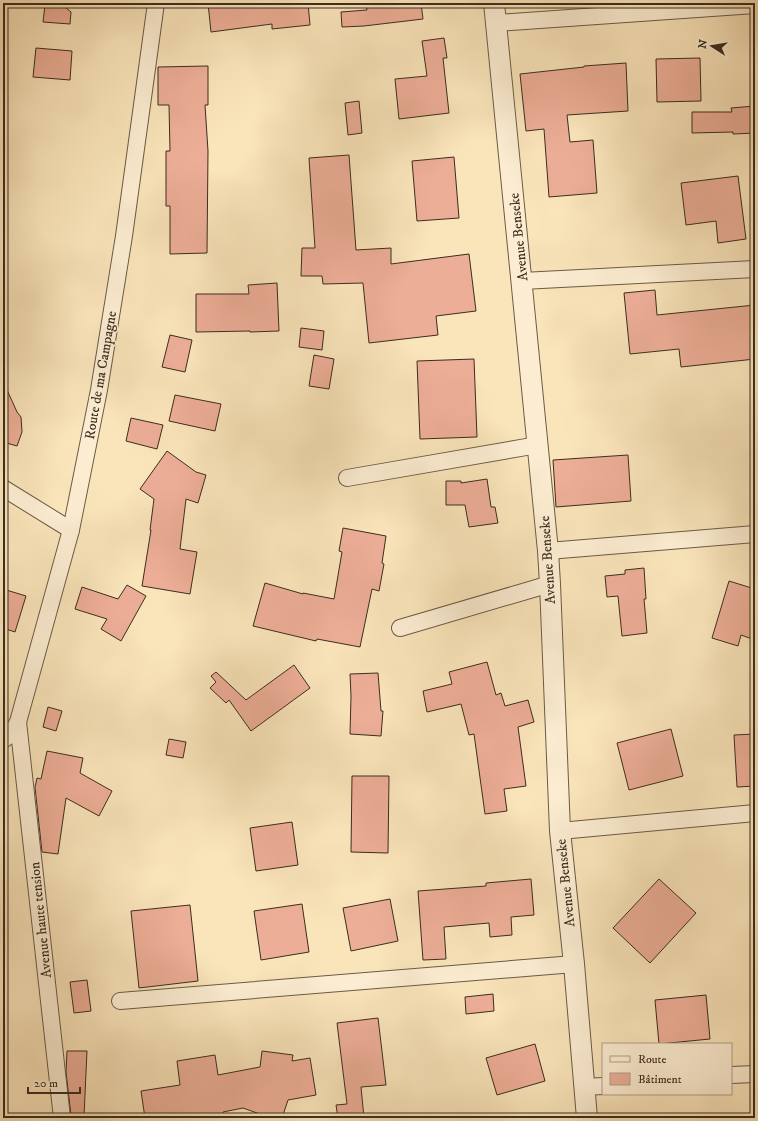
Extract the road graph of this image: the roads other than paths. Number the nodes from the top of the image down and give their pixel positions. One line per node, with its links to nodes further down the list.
1 (156, 3): 10 (street, Route de ma Campagne)
2 (494, 3): 4 (street, Avenue Benseke)
3 (755, 5): 4 (street)
4 (496, 23): 6 (street, Avenue Benseke)
5 (755, 269): 6 (street)
6 (522, 281): 7 (street, Avenue Benseke)
7 (538, 445): 8 (street); 12 (street, Avenue Benseke)
8 (347, 478)
9 (3, 488): 10 (street)
10 (71, 530): 15 (street, Route de ma Campagne)
11 (755, 534): 12 (street)
12 (548, 551): 13 (street, Avenue Benseke)
13 (550, 584): 14 (street); 18 (street, Avenue Benseke)
14 (400, 628)
15 (18, 722): 16 (street, Route de ma Campagne); 24 (street, Avenue haute tension)
16 (5, 739)
17 (755, 813): 18 (street)
18 (560, 830): 19 (street, Avenue Benseke)
19 (574, 964): 20 (street); 23 (street, Avenue Benseke)
20 (120, 1001)
21 (755, 1074): 22 (street)
22 (732, 1076)
23 (594, 1087): 25 (street, Avenue Benseke)
24 (62, 1118)
25 (587, 1118)

